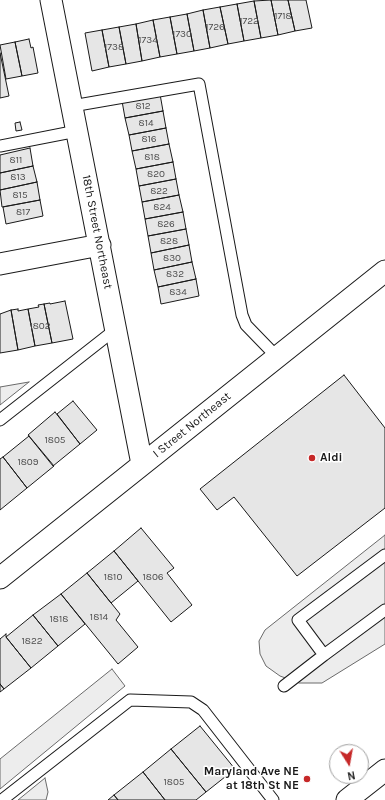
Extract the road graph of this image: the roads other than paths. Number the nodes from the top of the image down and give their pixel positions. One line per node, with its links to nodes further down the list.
1 (51, 0): 2 (street, 18th Street Northeast)
2 (72, 106): 3 (street, 18th Street Northeast); 9 (lane)
3 (77, 131): 4 (lane); 5 (street, 18th Street Northeast)
4 (0, 146)
5 (100, 245): 6 (street); 8 (street, 18th Street Northeast)
6 (0, 264)
7 (385, 272): 9 (street, I Street Northeast)
8 (116, 329): 10 (lane); 11 (street, 18th Street Northeast)
9 (277, 357): 11 (street, I Street Northeast)
10 (0, 420)
11 (142, 464): 13 (street, I Street Northeast)
12 (385, 555): 15 (lane)
13 (0, 578)
14 (385, 610): 15 (lane)
15 (324, 655): 16 (lane)
16 (284, 686)
17 (384, 776): 20 (street)
18 (2, 800): 19 (lane)
19 (273, 800)
20 (347, 800)

